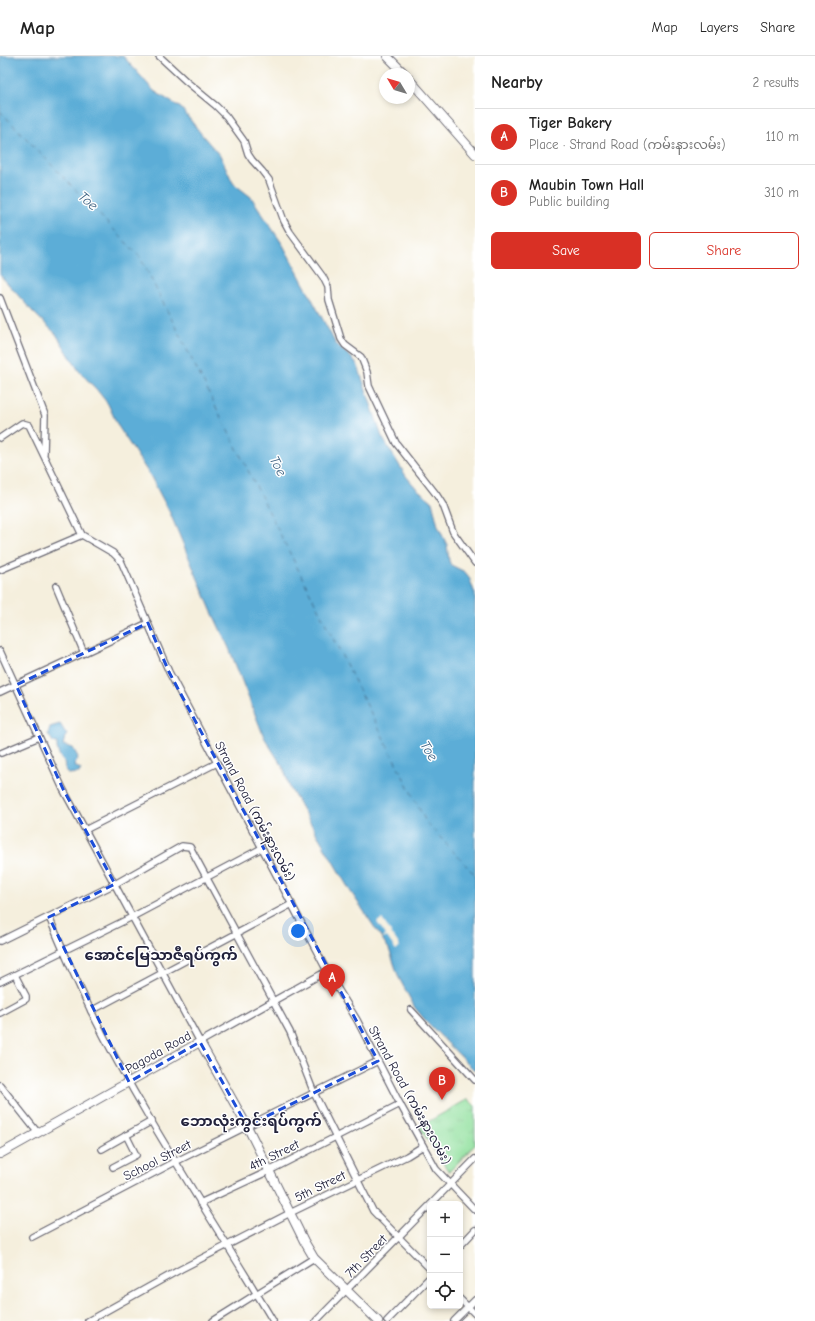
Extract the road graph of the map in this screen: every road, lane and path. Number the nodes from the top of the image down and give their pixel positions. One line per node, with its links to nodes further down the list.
1 (158, 56): 10 (street)
2 (387, 56): 3 (main road)
3 (398, 68)
4 (415, 86): 5 (main road)
5 (475, 154)
6 (0, 298): 8 (street)
7 (0, 438): 8 (street)
8 (44, 456): 9 (street)
9 (82, 535): 11 (street); 13 (street, Strand Road (ကမ်းနားလမ်း))
10 (475, 563)
11 (0, 570)
12 (56, 586): 15 (street)
13 (148, 623): 15 (street); 20 (street, Strand Road (ကမ်းနားလမ်း))
14 (0, 651): 16 (street)
15 (84, 653): 16 (street)
16 (16, 685): 17 (street); 18 (street)
17 (0, 692)
18 (39, 737): 19 (street); 21 (street)
19 (1, 753)
20 (217, 763): 21 (street); 22 (street, Strand Road (ကမ်းနားလမ်း))
21 (85, 830): 24 (street)
22 (262, 848): 23 (street); 25 (street, Strand Road (ကမ်းနားလမ်း))
23 (208, 878): 24 (street); 27 (street); 28 (street)
24 (114, 884): 26 (street); 27 (street)
25 (292, 904): 28 (street); 31 (street, Strand Road (ကမ်းနားလမ်း))
26 (49, 917): 29 (street); 30 (street)
27 (132, 917): 30 (street); 32 (street)
28 (237, 933): 32 (street); 35 (street)
29 (0, 941)
30 (64, 951): 33 (street); 37 (street)
31 (327, 970): 35 (street, Pagoda Road); 40 (street, Strand Road (ကမ်းနားလမ်း))
32 (163, 973): 37 (street); 39 (street)
33 (15, 975): 34 (street); 38 (street)
34 (0, 982)
35 (273, 1001): 39 (street, Pagoda Road); 44 (street)
36 (411, 1010): 41 (street)
37 (91, 1011): 42 (street)
38 (0, 1013)
39 (200, 1042): 42 (main road, Pagoda Road); 47 (main road)
40 (378, 1061): 44 (street, School Street); 45 (street, Strand Road (ကမ်းနားလမ်း))
41 (475, 1080)
42 (129, 1082): 46 (street); 48 (main road, Pagoda Road)
43 (0, 1085): 48 (street)
44 (314, 1093): 47 (street, School Street); 50 (street)
45 (400, 1104): 50 (street, 4th Street); 51 (street, Strand Road (ကမ်းနားလမ်း))
46 (152, 1121): 49 (street); 55 (street)
47 (246, 1126): 55 (street, School Street); 57 (main road)
48 (38, 1133): 53 (main road, Pagoda Road)
49 (126, 1136): 52 (street); 56 (street)
50 (335, 1137): 57 (street, 4th Street); 58 (street)
51 (424, 1146): 58 (street, 5th Street); 59 (street, Strand Road (ကမ်းနားလမ်း))
52 (102, 1149)
53 (0, 1154)
54 (475, 1159): 59 (street, 7th Street)
55 (175, 1162): 61 (street); 66 (street, School Street)
56 (114, 1168)
57 (269, 1171): 61 (street, 4th Street); 64 (main road)
58 (356, 1181): 64 (street, 5th Street); 67 (street)
59 (451, 1184): 60 (street, 7th Street); 63 (street, Strand Road (ကမ်းနားလမ်း))
60 (433, 1201)
61 (200, 1203): 69 (street)
62 (427, 1207): 67 (street, 7th Street)
63 (475, 1210)
64 (290, 1213): 69 (street, 5th Street); 70 (main road)
65 (475, 1230): 68 (street)
66 (32, 1237)
67 (398, 1238): 71 (street); 73 (street, 7th Street)
68 (463, 1243)
69 (226, 1246): 74 (street); 79 (street, 5th Street)
70 (314, 1258): 73 (main road); 74 (street)
71 (427, 1266)
72 (427, 1281): 84 (street)
73 (347, 1290): 82 (street, 7th Street); 83 (main road)
74 (257, 1294): 80 (street); 81 (street)
75 (475, 1300): 77 (street)
76 (463, 1302): 77 (street)
77 (468, 1307): 78 (street); 85 (street)
78 (475, 1314)
79 (88, 1321)
80 (213, 1321)
81 (273, 1321)
82 (316, 1321)
83 (378, 1321)
84 (387, 1321)
85 (454, 1321)

